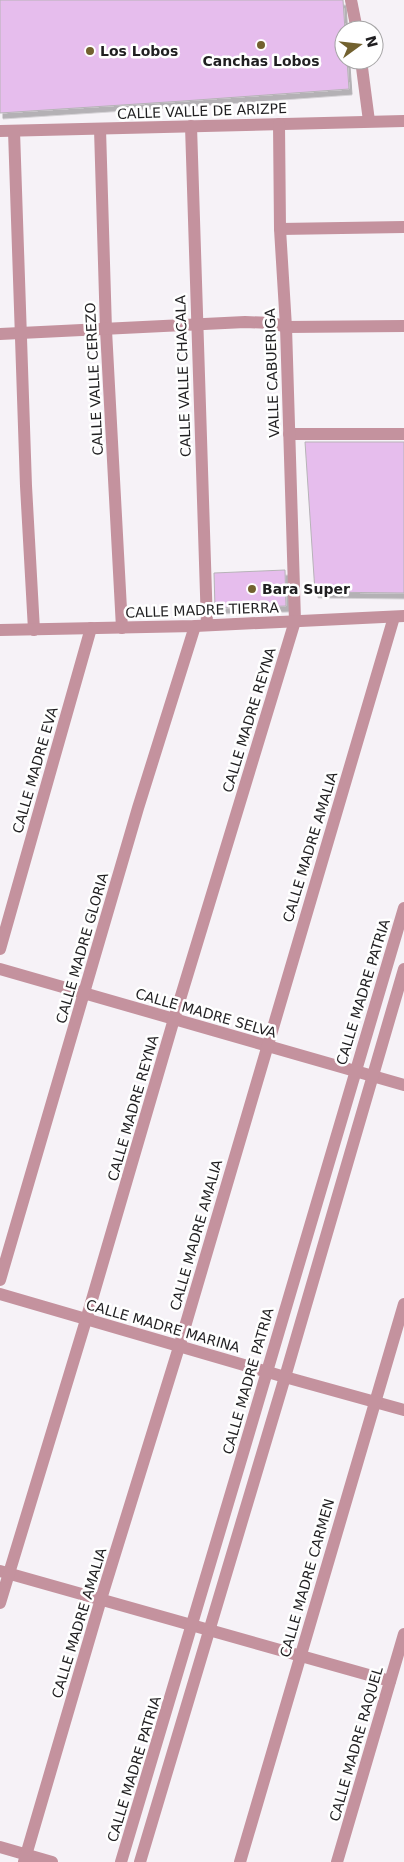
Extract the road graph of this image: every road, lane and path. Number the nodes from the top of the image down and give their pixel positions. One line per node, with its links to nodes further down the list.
1 (351, 0): 2 (street)
2 (355, 20)
3 (362, 70): 4 (street)
4 (369, 121): 5 (street, CALLE VALLE DE ARIZPE); 6 (street, CALLE VALLE DE ARIZPE)
5 (404, 121)
6 (279, 124): 7 (street, CALLE VALLE DE ARIZPE); 12 (street, VALLE CABUERIGA)
7 (191, 126): 8 (street, CALLE VALLE DE ARIZPE); 13 (street, CALLE VALLE CHACALA)
8 (100, 129): 10 (street, CALLE VALLE DE ARIZPE); 16 (street, CALLE VALLE CEREZO)
9 (0, 131): 10 (street, CALLE VALLE DE ARIZPE)
10 (14, 131): 17 (street)
11 (404, 227): 12 (street)
12 (280, 229): 15 (street, VALLE CABUERIGA)
13 (196, 325): 15 (street); 16 (street); 23 (street, CALLE VALLE CHACALA)
14 (404, 326): 15 (street)
15 (286, 327): 19 (street, VALLE CABUERIGA)
16 (106, 330): 17 (street); 25 (street, CALLE VALLE CEREZO)
17 (20, 332): 18 (street); 27 (street)
18 (0, 334)
19 (289, 434): 20 (street); 22 (street, VALLE CABUERIGA)
20 (404, 434)
21 (399, 616): 22 (street, CALLE MADRE TIERRA); 34 (street, CALLE MADRE AMALIA)
22 (296, 621): 23 (street, CALLE MADRE TIERRA); 33 (street, CALLE MADRE REYNA)
23 (201, 626): 25 (street, CALLE MADRE TIERRA); 32 (street, CALLE MADRE GLORIA)
24 (91, 628): 25 (street, CALLE MADRE TIERRA); 27 (street, CALLE MADRE TIERRA); 29 (street, CALLE MADRE EVA)
25 (122, 628)
26 (0, 630): 27 (street, CALLE MADRE TIERRA)
27 (34, 630)
28 (404, 908): 35 (street, CALLE MADRE PATRIA)
29 (0, 949)
30 (0, 969): 32 (street, CALLE MADRE SELVA)
31 (404, 969): 36 (street)
32 (84, 994): 33 (street, CALLE MADRE SELVA); 38 (street, CALLE MADRE GLORIA)
33 (174, 1019): 34 (street, CALLE MADRE SELVA); 41 (street, CALLE MADRE REYNA)
34 (267, 1046): 35 (street, CALLE MADRE SELVA); 42 (street, CALLE MADRE AMALIA)
35 (355, 1071): 36 (street, CALLE MADRE SELVA); 43 (street, CALLE MADRE PATRIA)
36 (373, 1077): 37 (street, CALLE MADRE SELVA); 44 (street)
37 (404, 1085)
38 (0, 1280)
39 (0, 1294): 41 (street, CALLE MADRE MARINA)
40 (404, 1304): 45 (street, CALLE MADRE CARMEN)
41 (86, 1320): 42 (street, CALLE MADRE MARINA); 47 (street, CALLE MADRE REYNA)
42 (178, 1347): 43 (street, CALLE MADRE MARINA); 48 (street, CALLE MADRE AMALIA)
43 (266, 1371): 44 (street, CALLE MADRE MARINA); 50 (street, CALLE MADRE PATRIA)
44 (285, 1376): 45 (street, CALLE MADRE MARINA); 51 (street)
45 (375, 1402): 46 (street, CALLE MADRE MARINA); 53 (street, CALLE MADRE CARMEN)
46 (404, 1410)
47 (4, 1572): 48 (street); 49 (street, CALLE MADRE REYNA)
48 (101, 1599): 50 (street); 56 (street, CALLE MADRE AMALIA)
49 (0, 1603)
50 (192, 1626): 51 (street); 58 (street, CALLE MADRE PATRIA)
51 (210, 1632): 53 (street); 59 (street)
52 (404, 1634): 54 (street, CALLE MADRE RAQUEL)
53 (300, 1657): 54 (street); 60 (street, CALLE MADRE CARMEN)
54 (390, 1681): 61 (street, CALLE MADRE RAQUEL)
55 (0, 1847): 56 (street)
56 (25, 1858): 57 (street)
57 (52, 1862)
58 (121, 1862)
59 (140, 1862)
60 (240, 1862)
61 (337, 1862)

